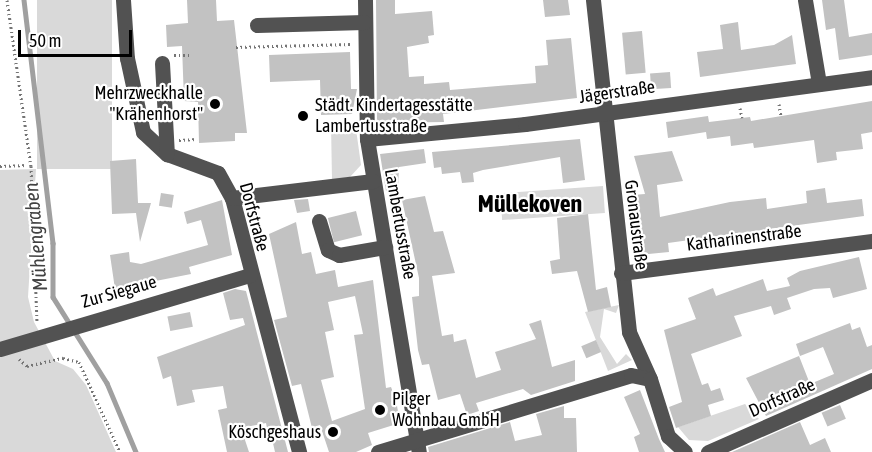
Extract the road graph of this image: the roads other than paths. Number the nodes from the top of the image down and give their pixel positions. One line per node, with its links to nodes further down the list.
1 (123, 0): 12 (street, Dorfstraße)
2 (365, 0): 5 (street, Lambertusstraße)
3 (593, 0): 10 (street, Gronaustraße)
4 (804, 0): 9 (street)
5 (364, 22): 6 (street); 11 (street, Lambertusstraße)
6 (257, 25)
7 (162, 63): 12 (street)
8 (872, 77): 9 (street, Jägerstraße)
9 (819, 84): 10 (street, Jägerstraße)
10 (602, 114): 11 (street, Jägerstraße); 18 (street, Gronaustraße)
11 (367, 139): 13 (street, Lambertusstraße)
12 (167, 154): 14 (street, Dorfstraße)
13 (372, 181): 14 (street); 17 (street, Lambertusstraße)
14 (232, 198): 19 (street, Dorfstraße)
15 (320, 221): 17 (street)
16 (872, 241): 18 (street, Katharinenstraße)
17 (385, 247): 23 (street, Lambertusstraße)
18 (621, 273): 21 (street, Gronaustraße)
19 (250, 275): 20 (street, Zur Siegaue); 24 (street, Dorfstraße)
20 (7, 346)
21 (650, 379): 23 (street); 26 (street)
22 (872, 380): 27 (street, Dorfstraße)
23 (418, 446): 25 (street)
24 (299, 452)
25 (378, 452)
26 (685, 452)
27 (708, 452)

